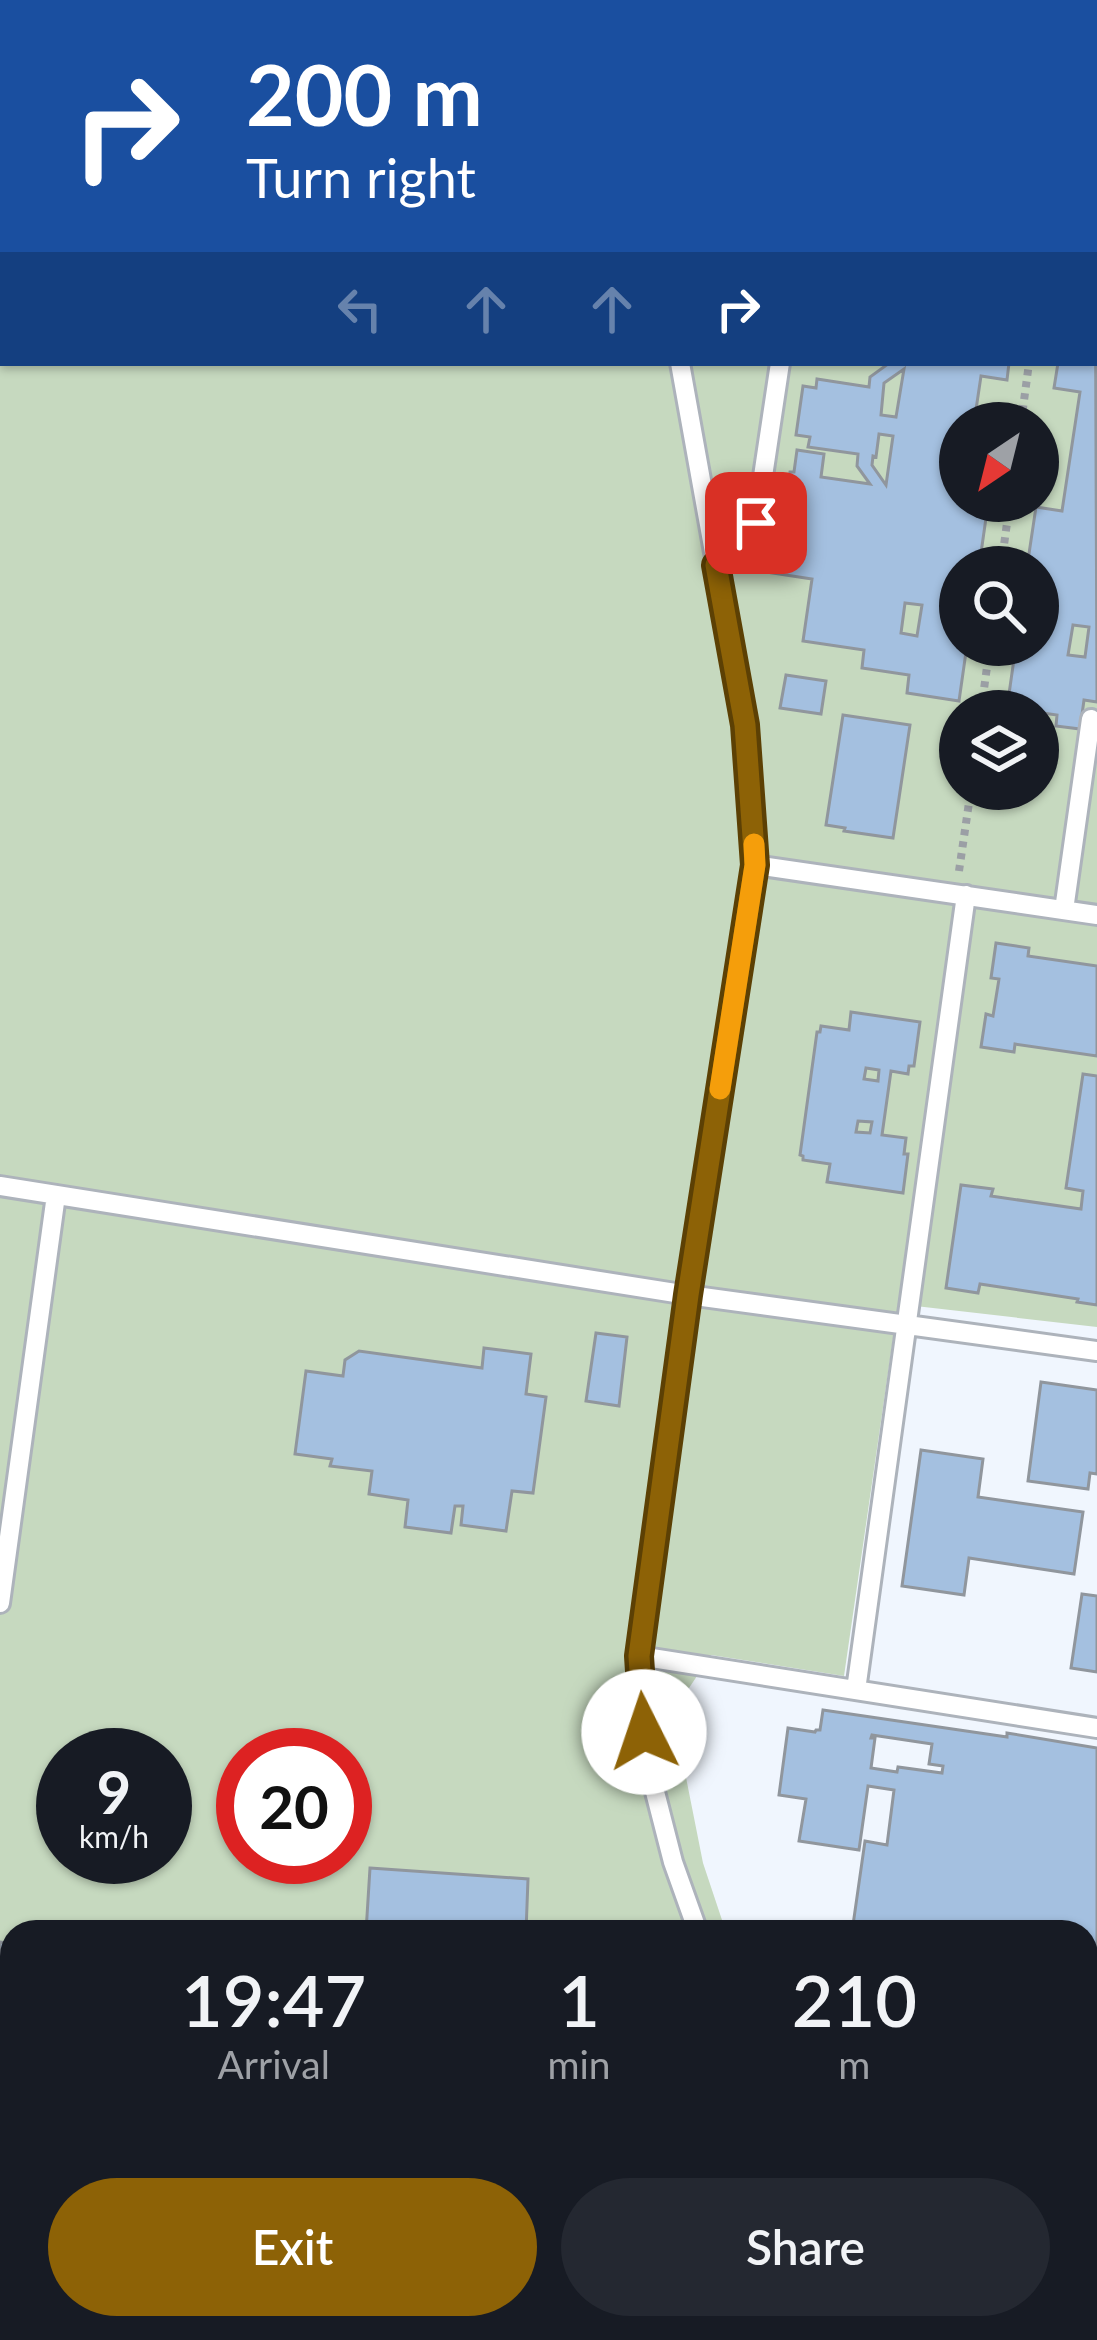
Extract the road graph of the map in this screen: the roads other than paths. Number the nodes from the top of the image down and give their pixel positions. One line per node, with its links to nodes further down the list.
1 (681, 366): 3 (lane)
2 (781, 366): 3 (lane)
3 (716, 565): 5 (lane)
4 (1091, 718): 7 (lane)
5 (755, 865): 6 (lane); 11 (lane)
6 (966, 895): 7 (lane); 12 (lane)
7 (1064, 910): 8 (lane)
8 (1097, 914)
9 (0, 1186): 10 (lane)
10 (56, 1195): 11 (lane); 14 (lane)
11 (688, 1295): 12 (lane); 16 (lane)
12 (908, 1325): 13 (lane); 17 (lane)
13 (1097, 1351)
14 (7, 1497): 15 (lane)
15 (0, 1603)
16 (639, 1656): 17 (lane); 19 (lane)
17 (856, 1690): 18 (lane)
18 (1097, 1729)
19 (694, 1920)

